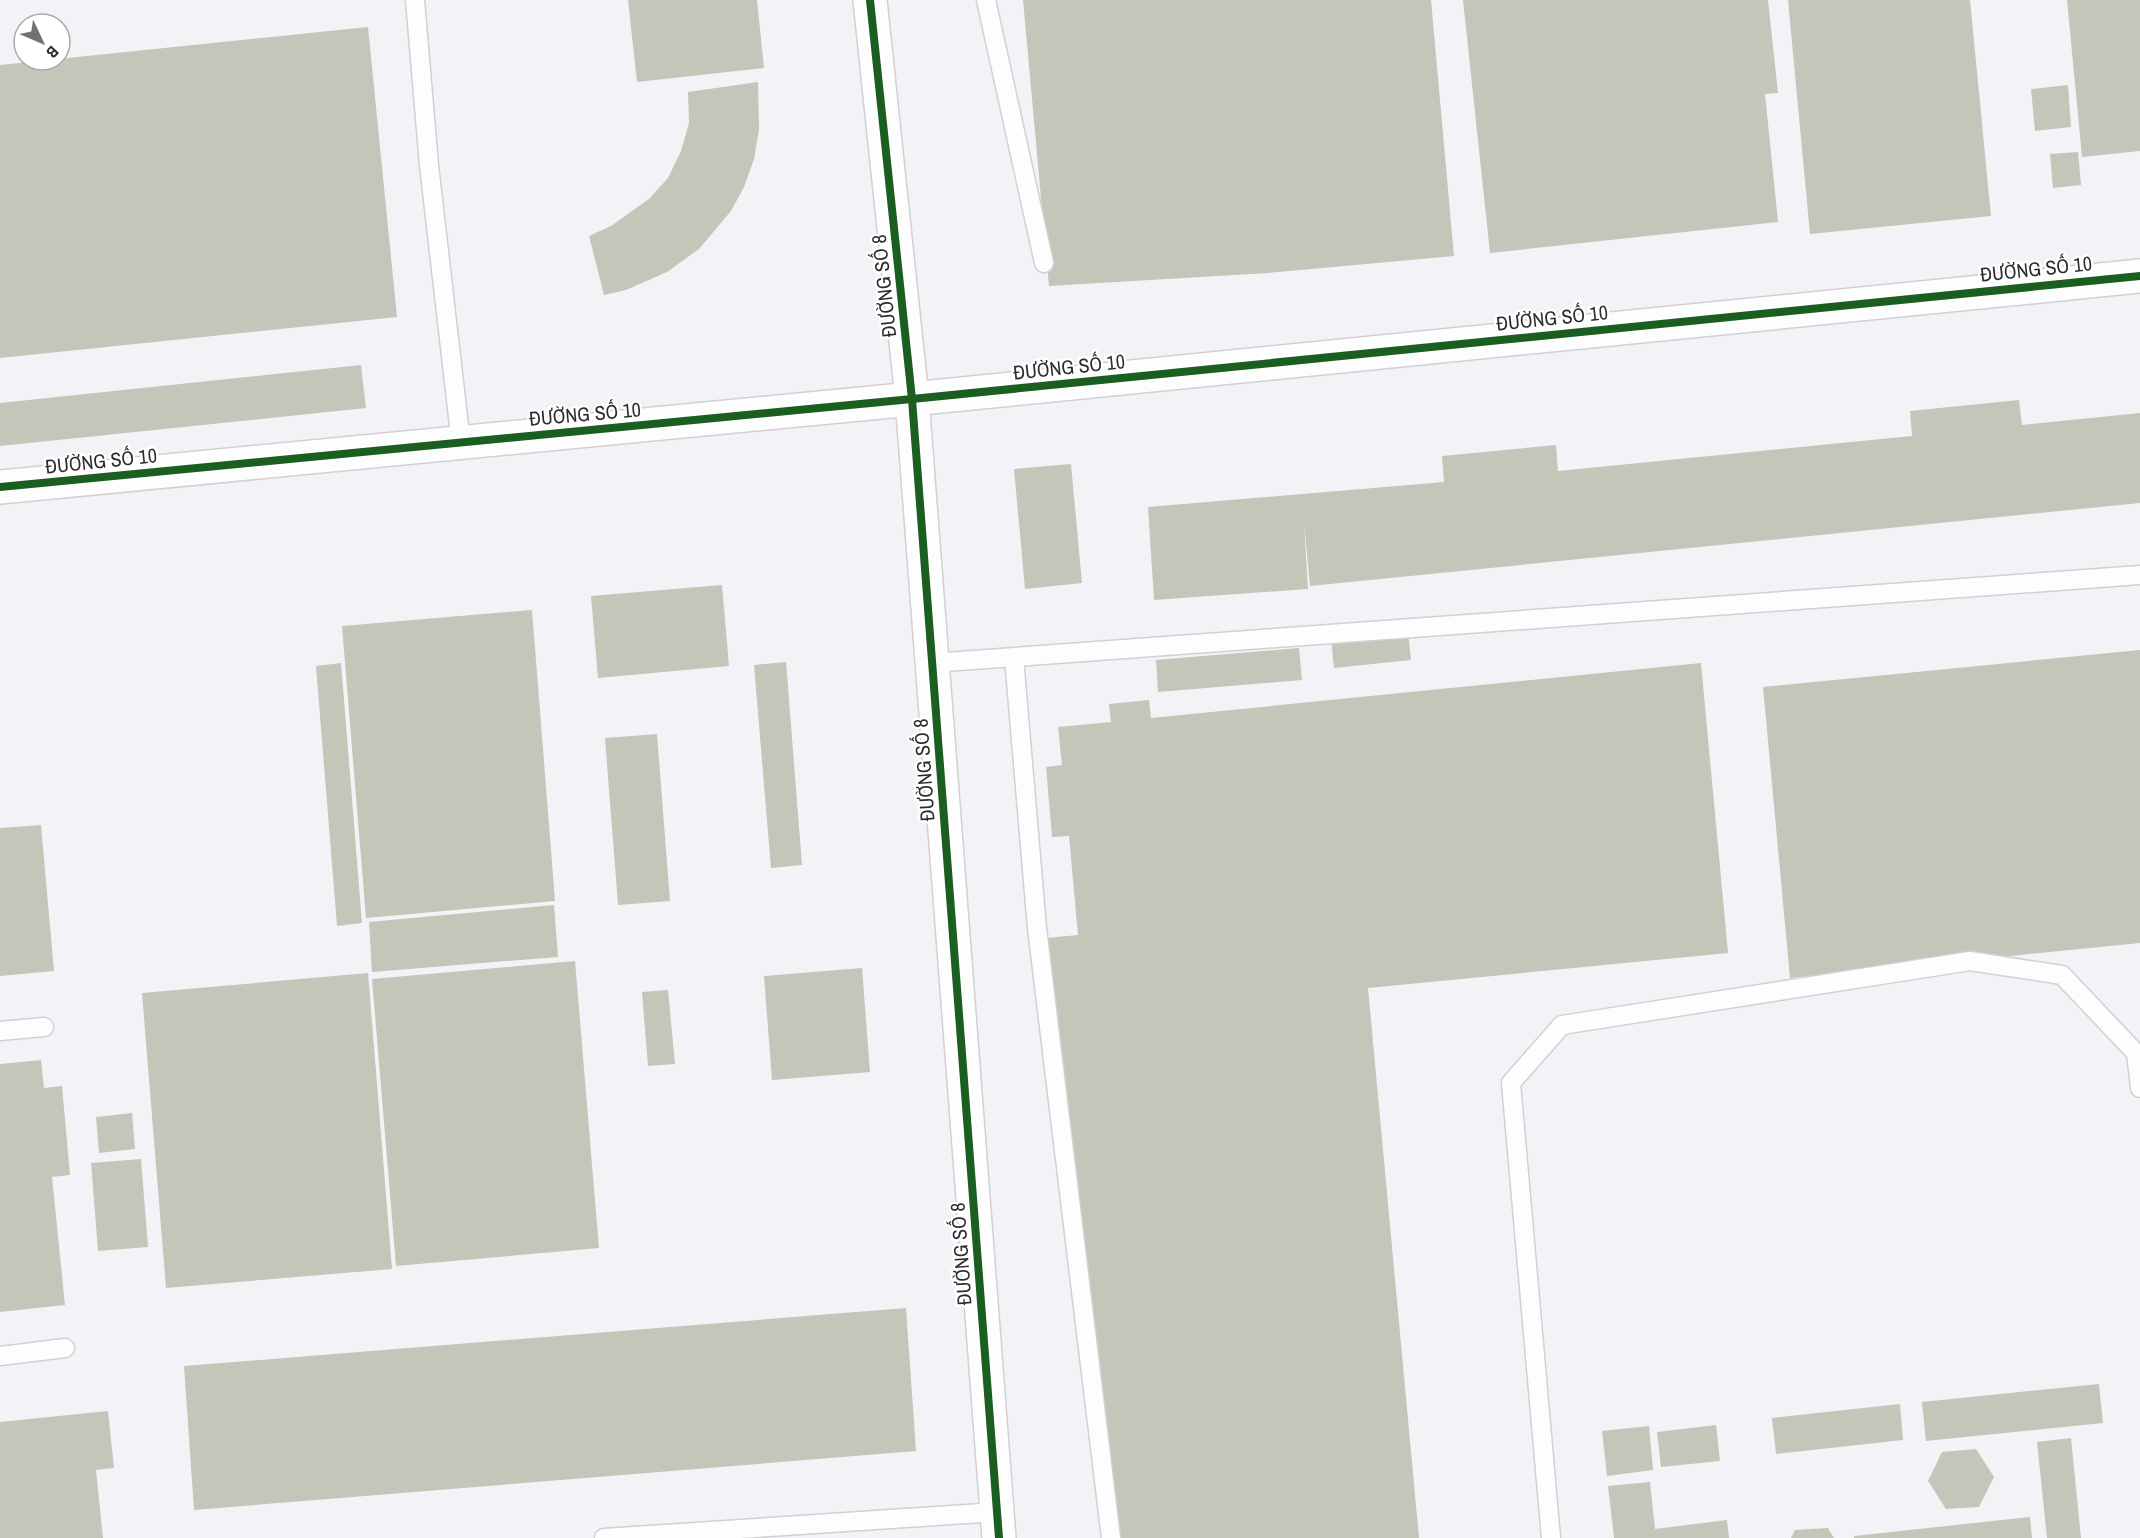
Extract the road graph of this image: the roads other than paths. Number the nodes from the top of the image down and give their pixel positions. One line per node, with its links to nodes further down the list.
1 (415, 0): 7 (lane)
2 (870, 0): 6 (street, ĐƯỜNG SỐ 8)
3 (986, 0): 4 (lane)
4 (1044, 263)
5 (2140, 276): 6 (street, ĐƯỜNG SỐ 10)
6 (912, 399): 7 (street, ĐƯỜNG SỐ 10); 11 (street, ĐƯỜNG SỐ 8)
7 (461, 443): 8 (street, ĐƯỜNG SỐ 10)
8 (0, 487)
9 (2140, 575): 10 (lane)
10 (1014, 657): 11 (lane); 19 (lane)
11 (932, 663): 17 (street, ĐƯỜNG SỐ 8)
12 (44, 1027): 13 (lane)
13 (0, 1031)
14 (2140, 1088): 20 (lane)
15 (65, 1348): 16 (lane)
16 (0, 1356)
17 (998, 1525): 18 (lane)
18 (604, 1538)
19 (1111, 1538)
20 (1551, 1538)

